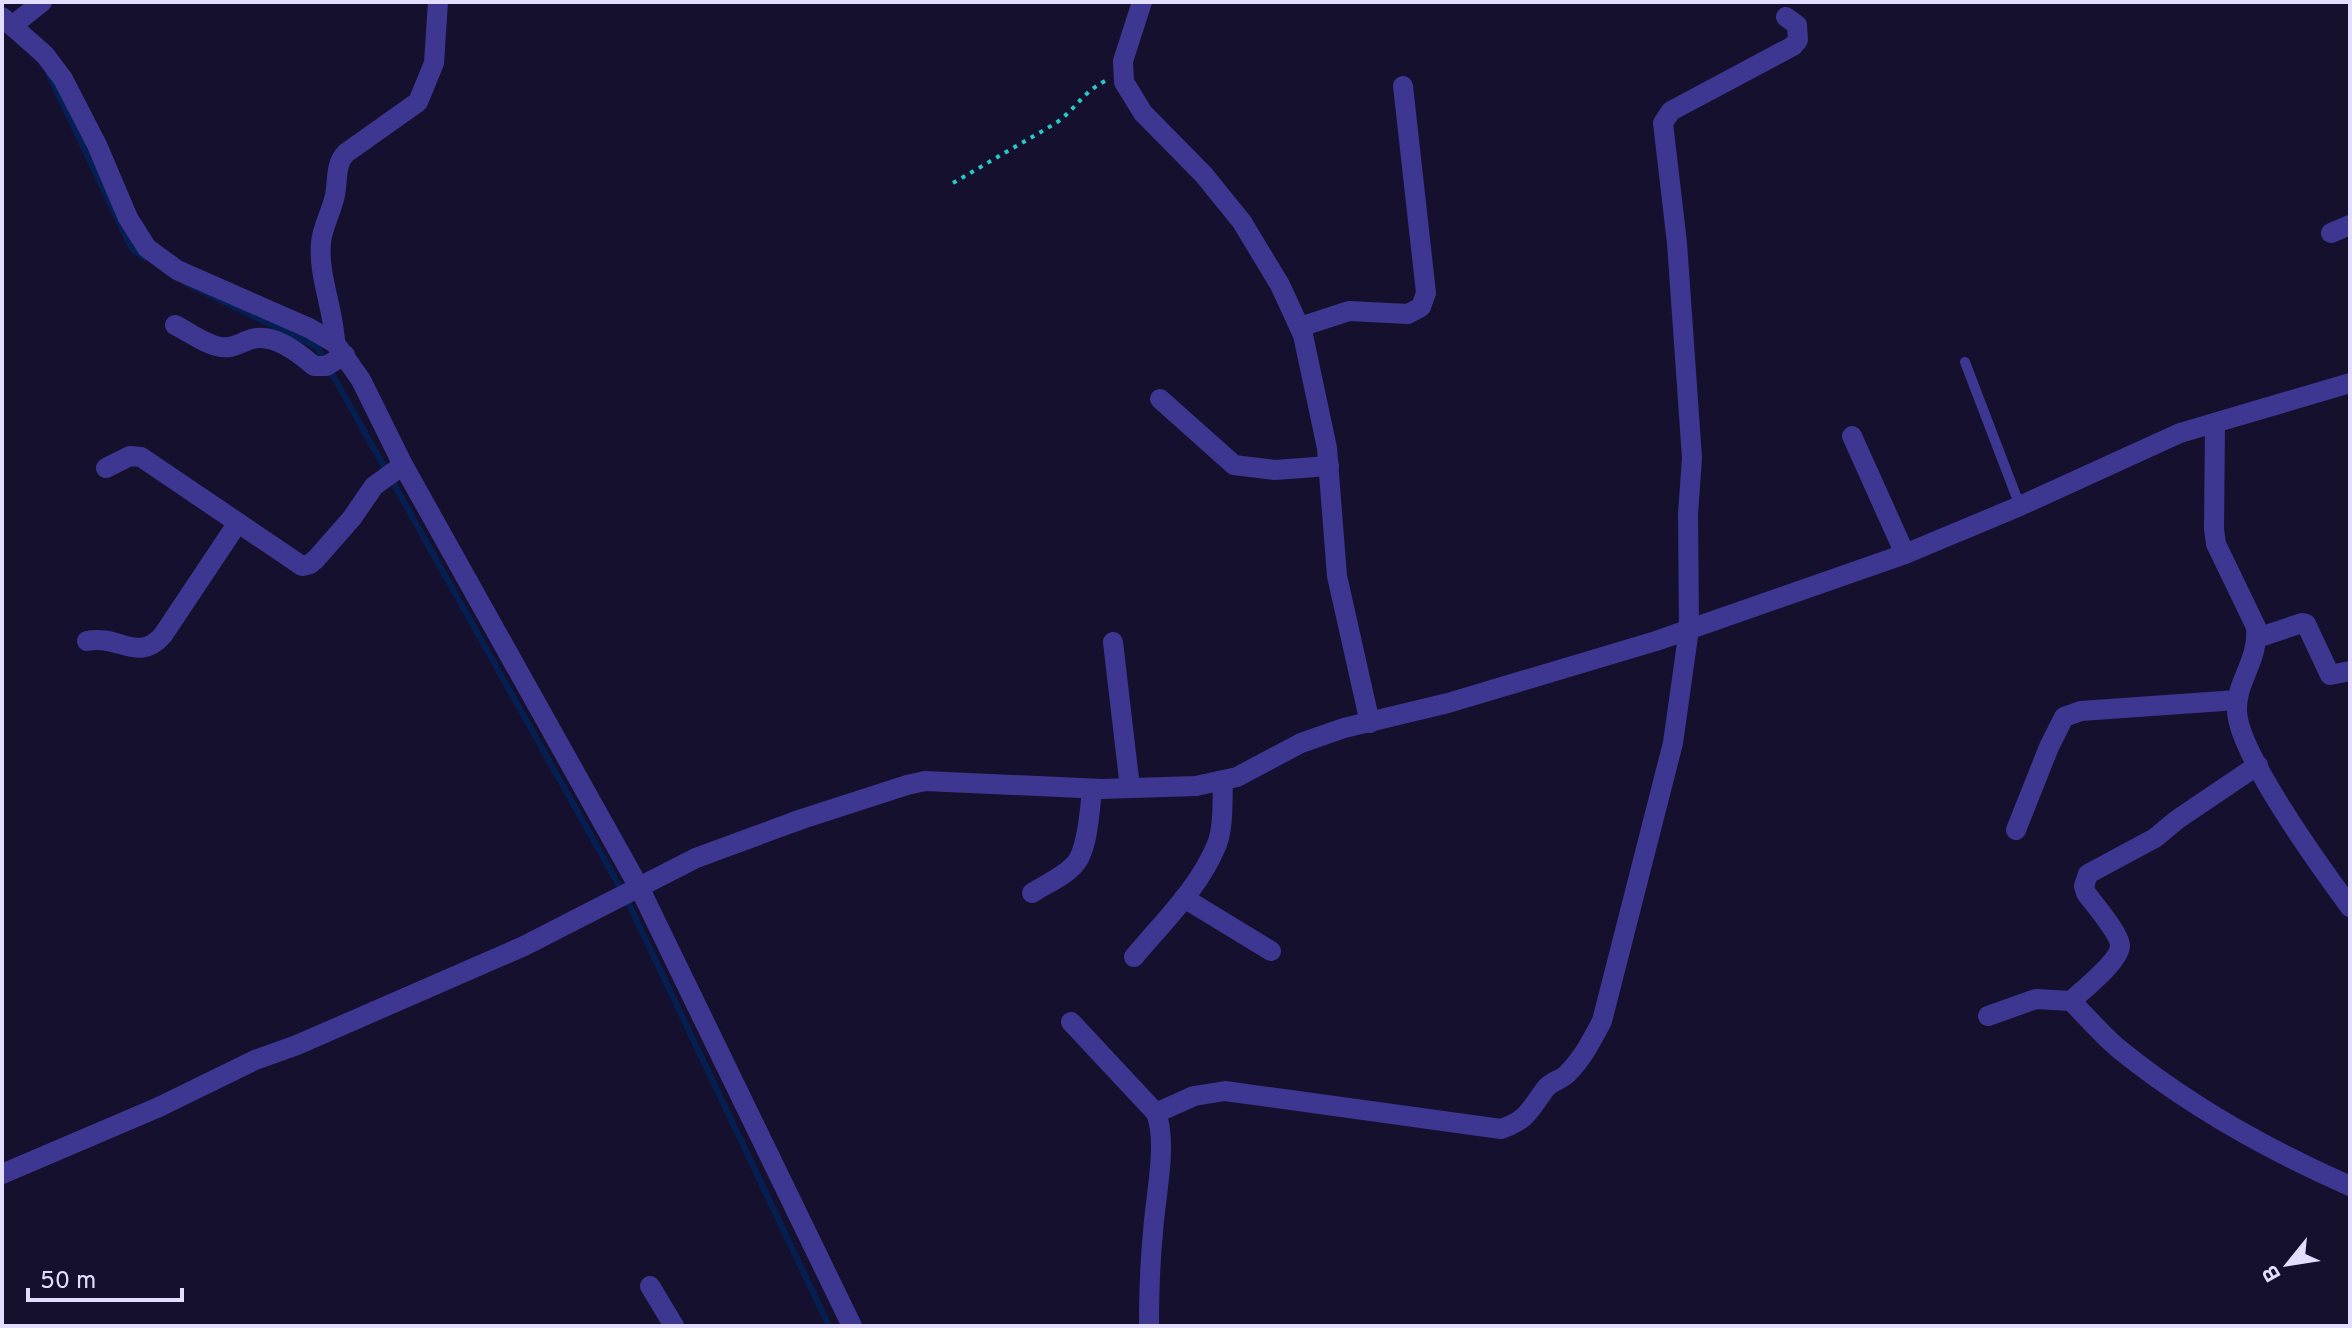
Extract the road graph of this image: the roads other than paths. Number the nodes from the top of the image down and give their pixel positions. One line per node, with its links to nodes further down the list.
1 (42, 2): 5 (street)
2 (438, 2): 9 (street)
3 (1142, 2): 8 (street)
4 (1786, 17): 21 (street)
5 (7, 21): 9 (street)
6 (1403, 86): 8 (street)
7 (175, 325): 9 (street)
8 (1300, 327): 16 (street)
9 (335, 356): 15 (street)
10 (1965, 362): 18 (lane)
11 (2350, 383): 13 (street)
12 (1160, 399): 16 (street)
13 (2215, 423): 18 (street); 22 (street)
14 (1852, 436): 20 (street)
15 (403, 465): 19 (street); 34 (street)
16 (1329, 466): 27 (street)
17 (106, 468): 19 (street)
18 (2020, 506): 20 (street)
19 (237, 524): 23 (street)
20 (1905, 554): 21 (street)
21 (1689, 629): 27 (street); 42 (street)
22 (2257, 638): 25 (street); 26 (street)
23 (87, 641)
24 (1113, 642): 30 (street)
25 (2350, 671)
26 (2237, 700): 28 (street); 32 (street)
27 (1370, 723): 29 (street)
28 (2258, 765): 35 (street); 39 (street)
29 (1223, 781): 30 (street); 36 (street)
30 (1130, 788): 31 (street)
31 (1092, 789): 33 (street); 34 (street)
32 (2016, 830)
33 (1032, 893)
34 (627, 895): 43 (street); 47 (street)
35 (2347, 895)
36 (1184, 898): 37 (street); 38 (street)
37 (1271, 951)
38 (1134, 957)
39 (2071, 1001): 40 (street); 44 (street)
40 (1988, 1016)
41 (1071, 1022): 42 (street)
42 (1156, 1113): 48 (street)
43 (2, 1174)
44 (2350, 1186)
45 (650, 1286): 46 (street)
46 (674, 1326)
47 (852, 1326)
48 (1149, 1326)

